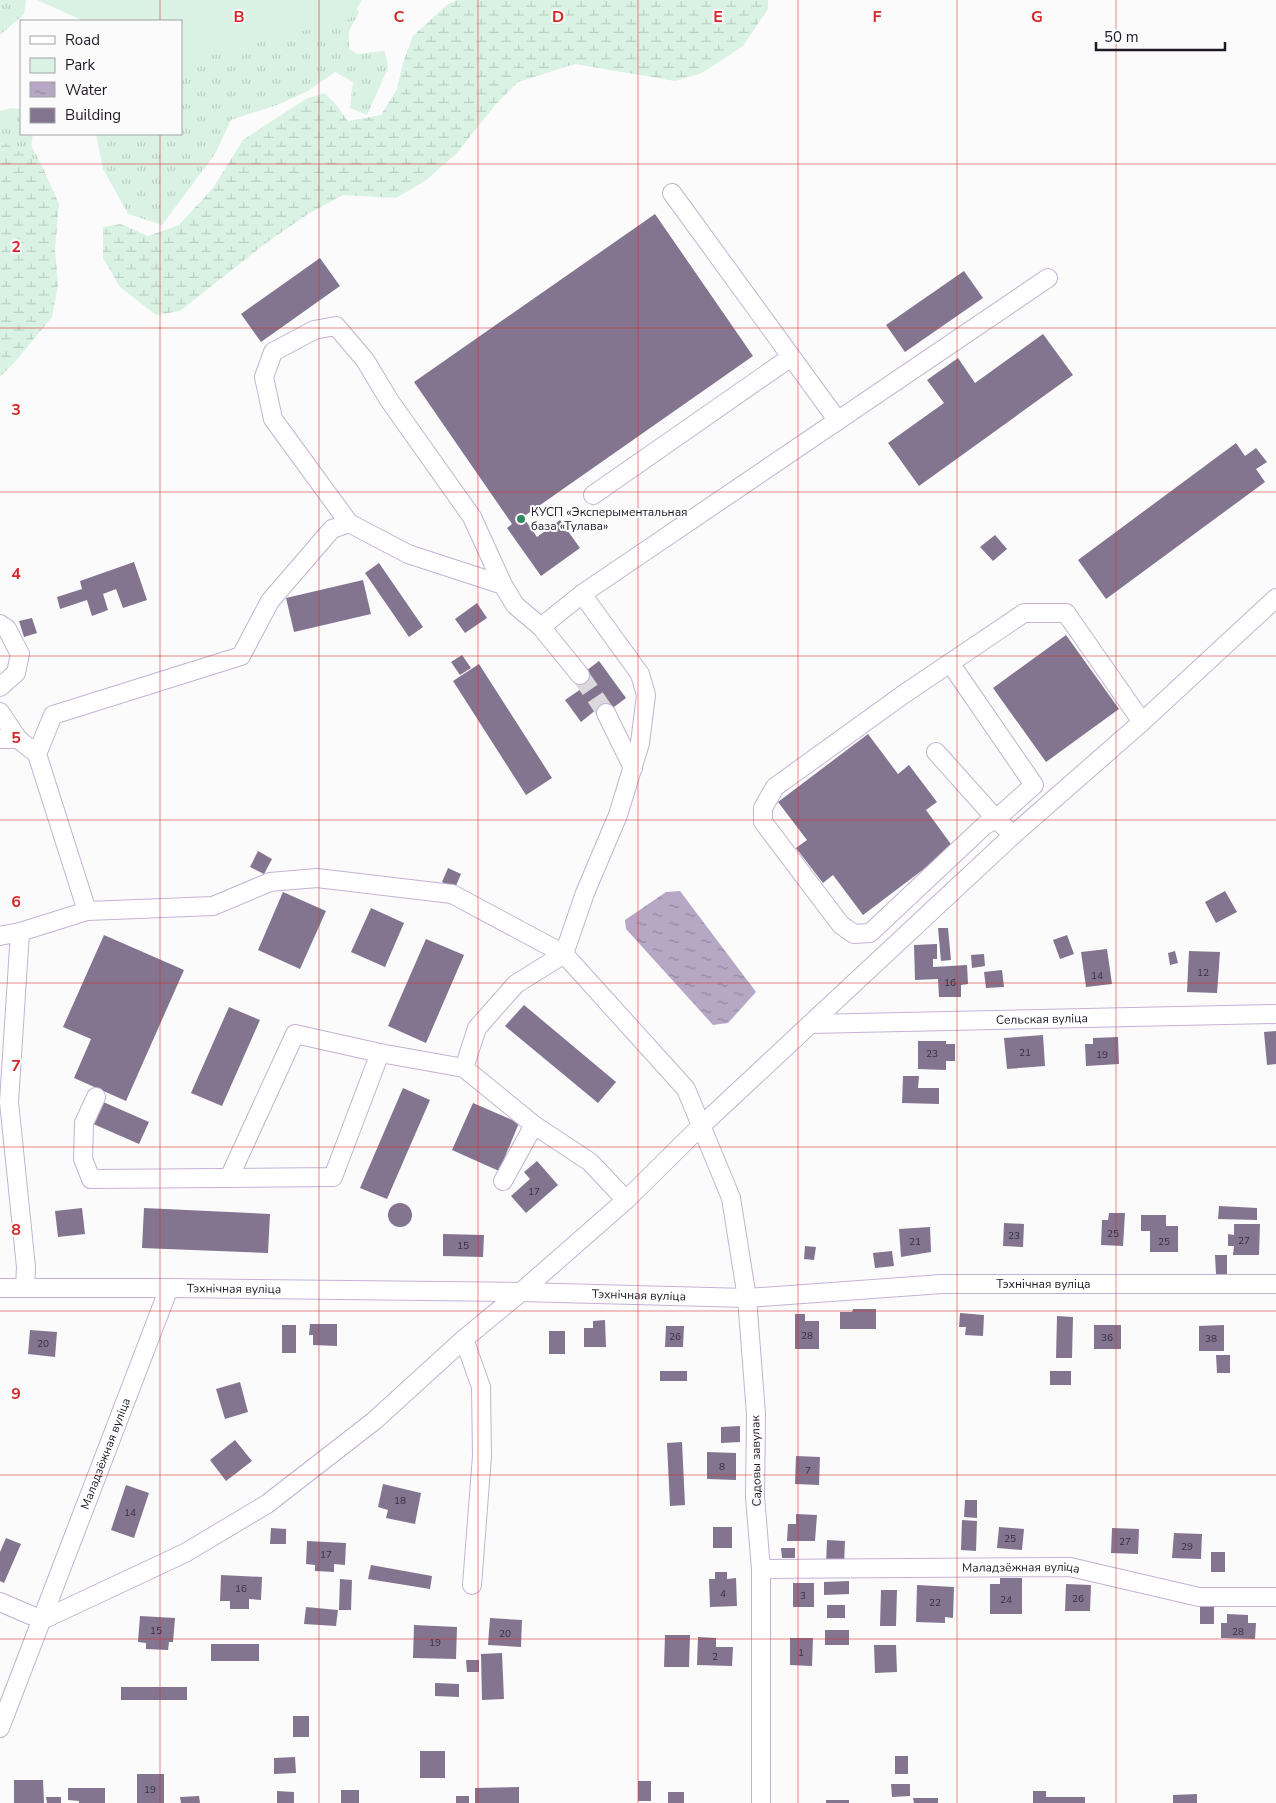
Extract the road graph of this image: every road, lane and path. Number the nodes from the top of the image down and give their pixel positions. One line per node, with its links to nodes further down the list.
1 (672, 193): 3 (street)
2 (1048, 278): 4 (street)
3 (791, 357): 4 (street); 5 (street)
4 (838, 421): 8 (street)
5 (593, 495)
6 (349, 523): 7 (street); 7 (street); 21 (street)
7 (503, 585): 11 (street)
8 (582, 594): 11 (street); 22 (street)
9 (1276, 598): 17 (street)
10 (0, 624): 14 (street)
11 (541, 627): 13 (street)
12 (950, 663): 17 (street); 23 (street); 23 (street)
13 (580, 675)
14 (0, 687)
15 (0, 712): 19 (street)
16 (606, 713): 22 (street)
17 (1142, 722): 24 (street)
18 (0, 739): 19 (street)
19 (18, 739): 21 (street)
20 (936, 752): 23 (street)
21 (37, 754): 25 (street)
22 (633, 768): 28 (street)
23 (996, 819): 24 (street)
24 (1013, 835): 30 (street)
25 (87, 911): 26 (street, Садовы завулак); 28 (street, Садовы завулак)
26 (20, 932): 27 (street, Садовы завулак); 31 (street)
27 (0, 936)
28 (564, 954): 33 (street); 36 (street, Садовы завулак)
29 (1276, 1014): 30 (street, Сельская вуліца)
30 (810, 1024): 36 (street)
31 (7, 1030): 42 (street)
32 (380, 1053): 33 (street); 37 (street); 37 (street)
33 (464, 1068): 35 (street)
34 (96, 1097): 37 (street)
35 (534, 1125): 38 (street); 39 (street)
36 (701, 1126): 39 (street); 45 (street, Садовы завулак)
37 (229, 1178)
38 (503, 1181)
39 (626, 1200): 44 (street)
40 (1276, 1284): 45 (street, Тэхнічная вуліца)
41 (0, 1288): 42 (street, Тэхнічная вуліца)
42 (25, 1288): 43 (street, Тэхнічная вуліца)
43 (169, 1288): 44 (street, Тэхнічная вуліца); 51 (street, Маладзёжная вуліца)
44 (521, 1292): 45 (street, Тэхнічная вуліца); 46 (street)
45 (747, 1298): 47 (street, Садовы завулак)
46 (464, 1339): 48 (street); 51 (street)
47 (762, 1569): 49 (street, Маладзёжная вуліца); 53 (street, Садовы завулак)
48 (472, 1585)
49 (1276, 1597)
50 (0, 1602): 51 (street)
51 (42, 1620): 52 (street, Маладзёжная вуліца)
52 (0, 1728)
53 (761, 1803)

